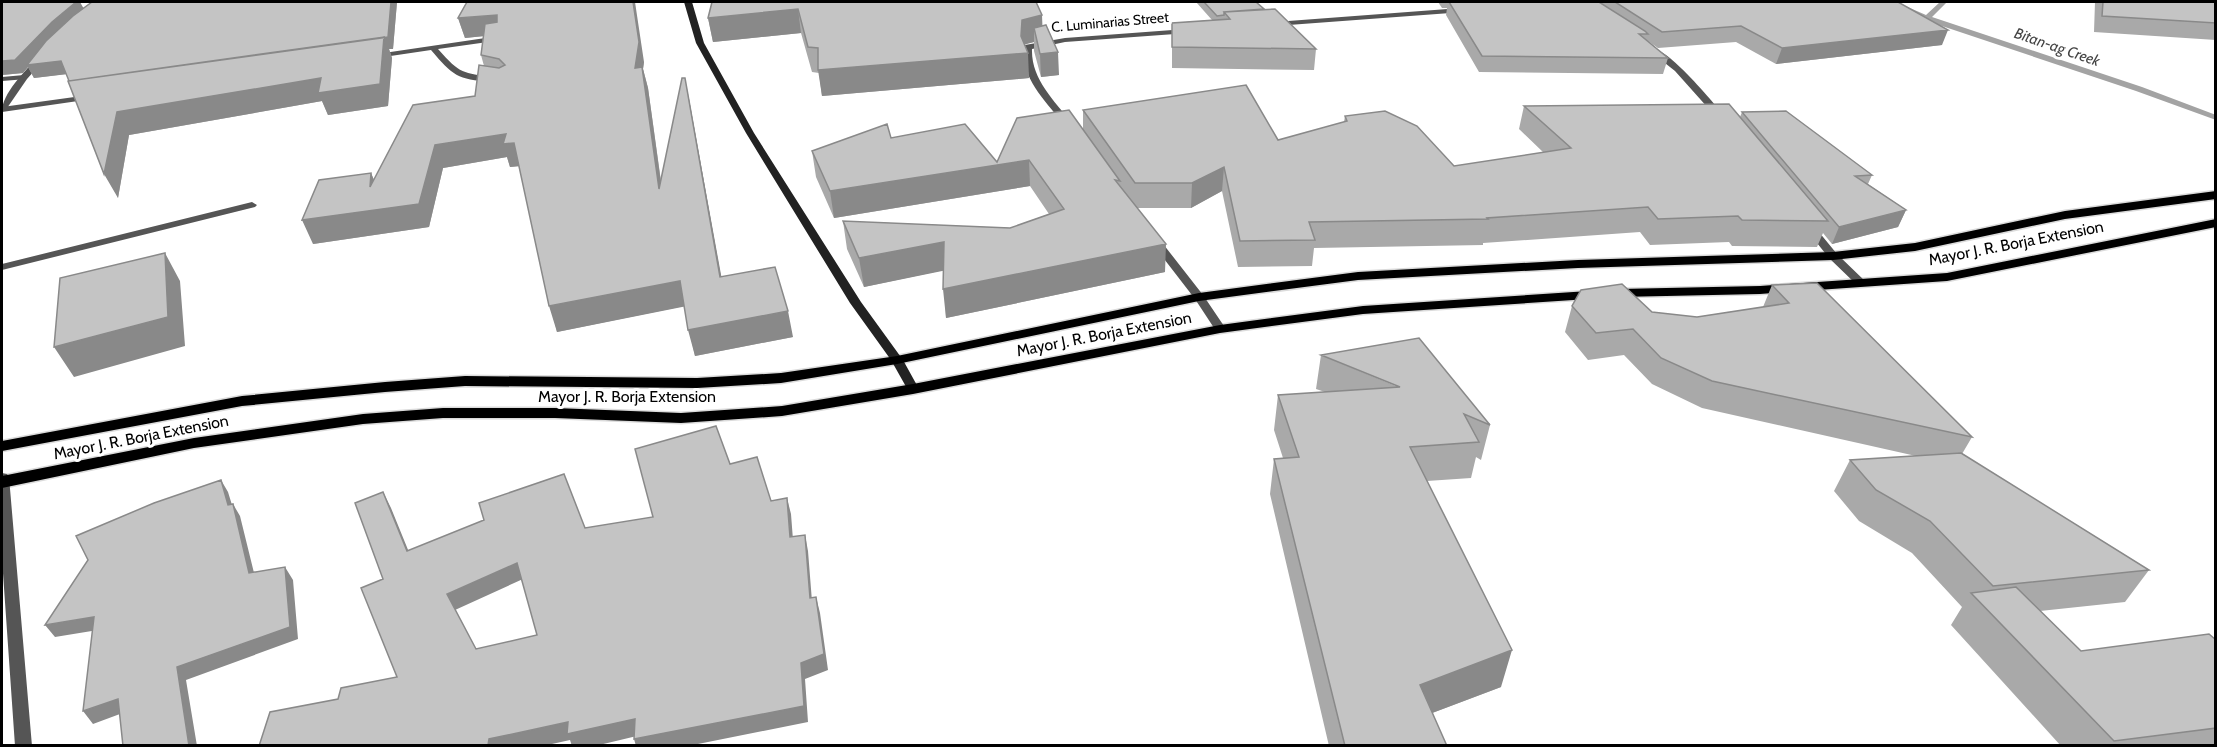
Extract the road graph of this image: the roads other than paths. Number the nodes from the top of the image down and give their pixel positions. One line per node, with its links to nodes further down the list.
1 (688, 2): 27 (main road)
2 (1469, 10): 3 (street)
3 (1267, 25)
4 (1195, 30): 16 (street, C. Luminarias Street)
5 (499, 38): 7 (street)
6 (1644, 42): 15 (street)
7 (432, 47): 9 (street); 12 (street)
8 (44, 56): 10 (street)
9 (372, 57)
10 (24, 77): 11 (street); 14 (street)
11 (2, 80)
12 (501, 82)
13 (102, 96): 14 (street)
14 (2, 109)
15 (1729, 128)
16 (1076, 132)
17 (2216, 195): 22 (main road, Mayor J. R. Borja Extension)
18 (252, 205): 23 (street)
19 (1805, 222): 22 (street)
20 (2216, 223): 24 (main road, Mayor J. R. Borja Extension)
21 (1151, 236): 25 (street)
22 (1833, 256): 24 (street); 25 (main road, Mayor J. R. Borja Extension)
23 (2, 267)
24 (1862, 284): 26 (main road, Mayor J. R. Borja Extension)
25 (1199, 297): 26 (street); 27 (main road, Mayor J. R. Borja Extension)
26 (1220, 329): 28 (main road, Mayor J. R. Borja Extension)
27 (897, 360): 28 (main road); 29 (main road, Mayor J. R. Borja Extension)
28 (914, 389): 31 (main road, Mayor J. R. Borja Extension)
29 (2, 446)
30 (2, 477): 31 (street)
31 (2, 482): 32 (street)
32 (24, 746)

